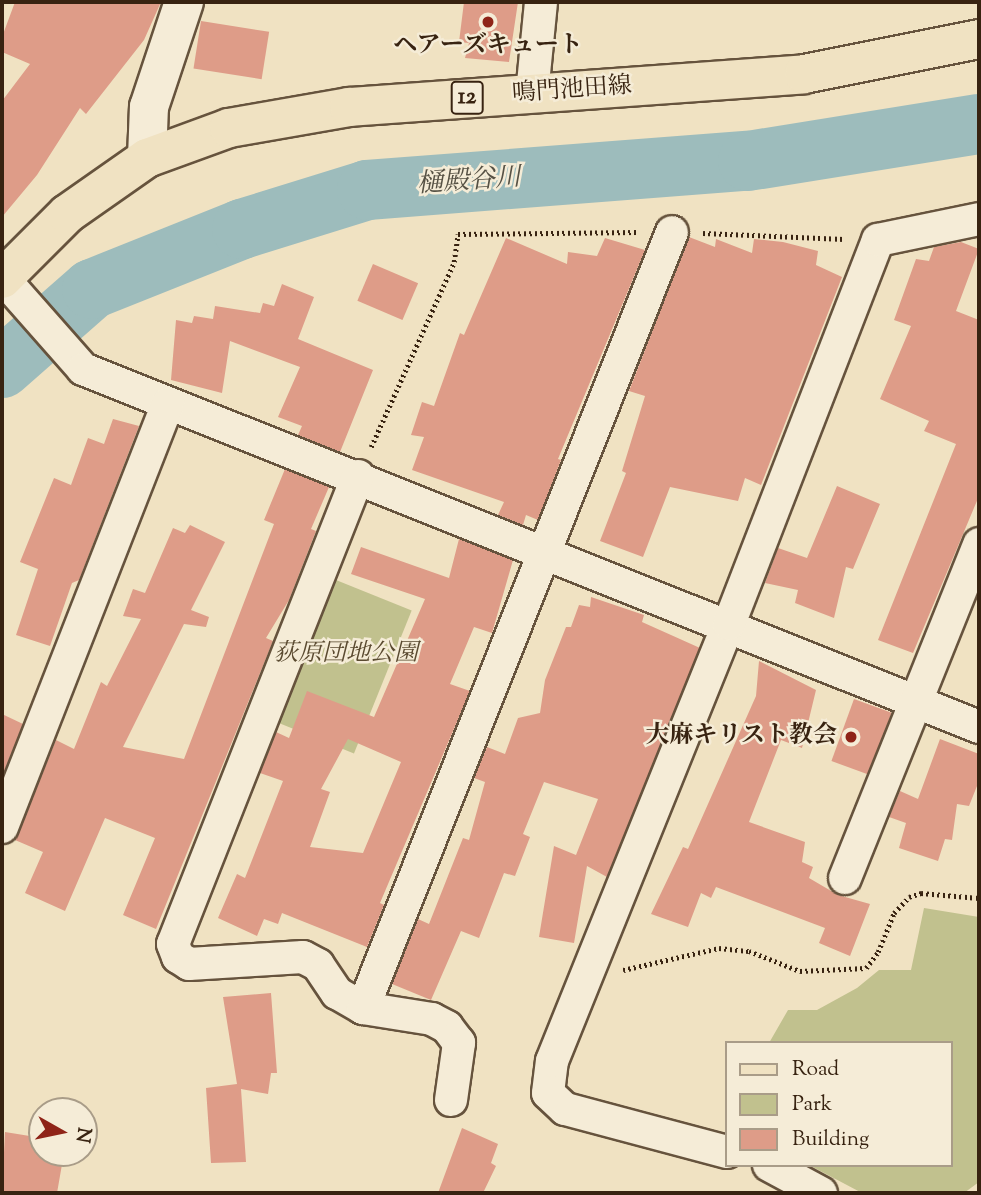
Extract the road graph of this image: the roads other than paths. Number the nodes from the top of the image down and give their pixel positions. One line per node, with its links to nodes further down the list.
1 (184, 2): 5 (main road)
2 (541, 2): 4 (street)
3 (979, 39): 4 (main road, 鳴門池田線 / 12)
4 (532, 93): 5 (main road, 鳴門池田線 / 12)
5 (147, 158): 8 (main road, 鳴門池田線 / 12)
6 (979, 219): 13 (street)
7 (672, 232): 12 (street)
8 (7, 283): 9 (street)
9 (169, 403): 10 (street); 16 (street)
10 (358, 476): 12 (street); 18 (street)
11 (979, 544): 14 (street)
12 (544, 550): 13 (street); 18 (street)
13 (729, 624): 14 (street); 20 (street)
14 (915, 701): 15 (street); 17 (street)
15 (979, 727)
16 (2, 827)
17 (845, 878)
18 (363, 1008): 19 (street)
19 (452, 1100)
20 (726, 1152)
21 (773, 1167): 22 (street)
22 (821, 1193)

